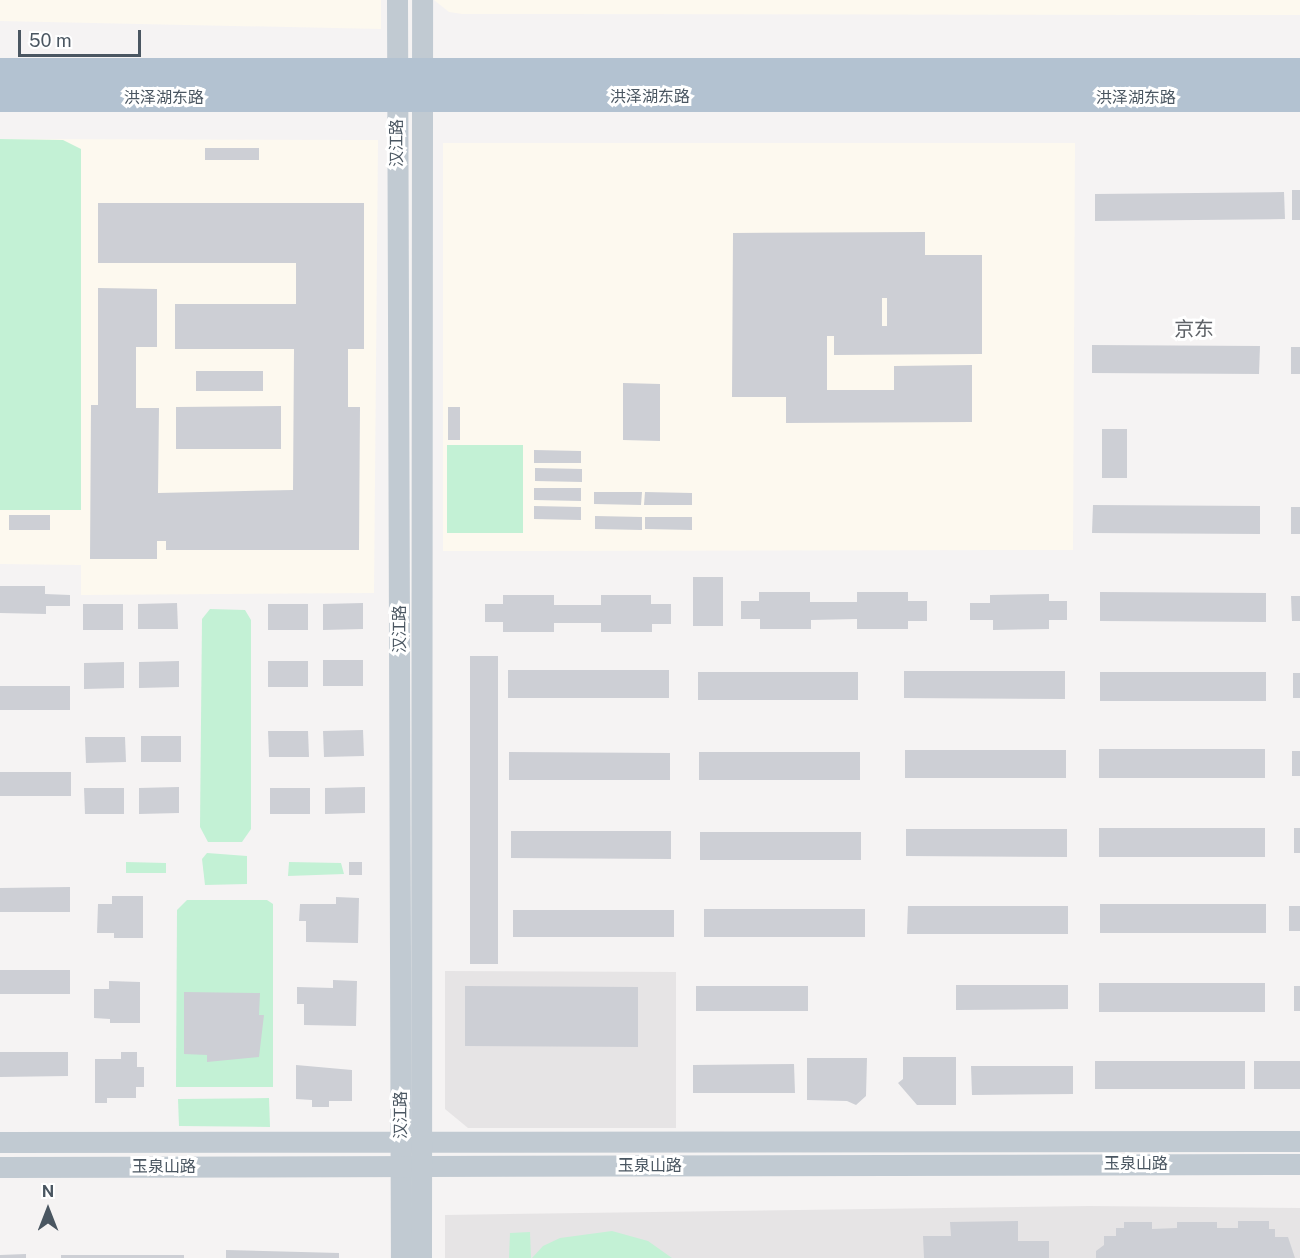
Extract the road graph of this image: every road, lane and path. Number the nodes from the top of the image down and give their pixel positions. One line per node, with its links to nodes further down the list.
1 (397, 0): 5 (street, 汉江路)
2 (422, 0): 5 (street, 汉江路)
3 (0, 71): 5 (main road, 洪泽湖东路)
4 (1300, 71): 5 (main road, 洪泽湖东路)
5 (410, 85): 6 (main road, 洪泽湖东路); 7 (main road, 洪泽湖东路); 10 (street, 汉江路)
6 (0, 98)
7 (1300, 98)
8 (1300, 1141): 10 (street, 玉泉山路)
9 (0, 1142): 10 (street, 玉泉山路)
10 (411, 1143): 12 (street, 汉江路)
11 (1300, 1164): 12 (street, 玉泉山路)
12 (411, 1166): 13 (street, 玉泉山路); 14 (street, 汉江路); 15 (street, 汉江路)
13 (0, 1167)
14 (401, 1258)
15 (421, 1258)

